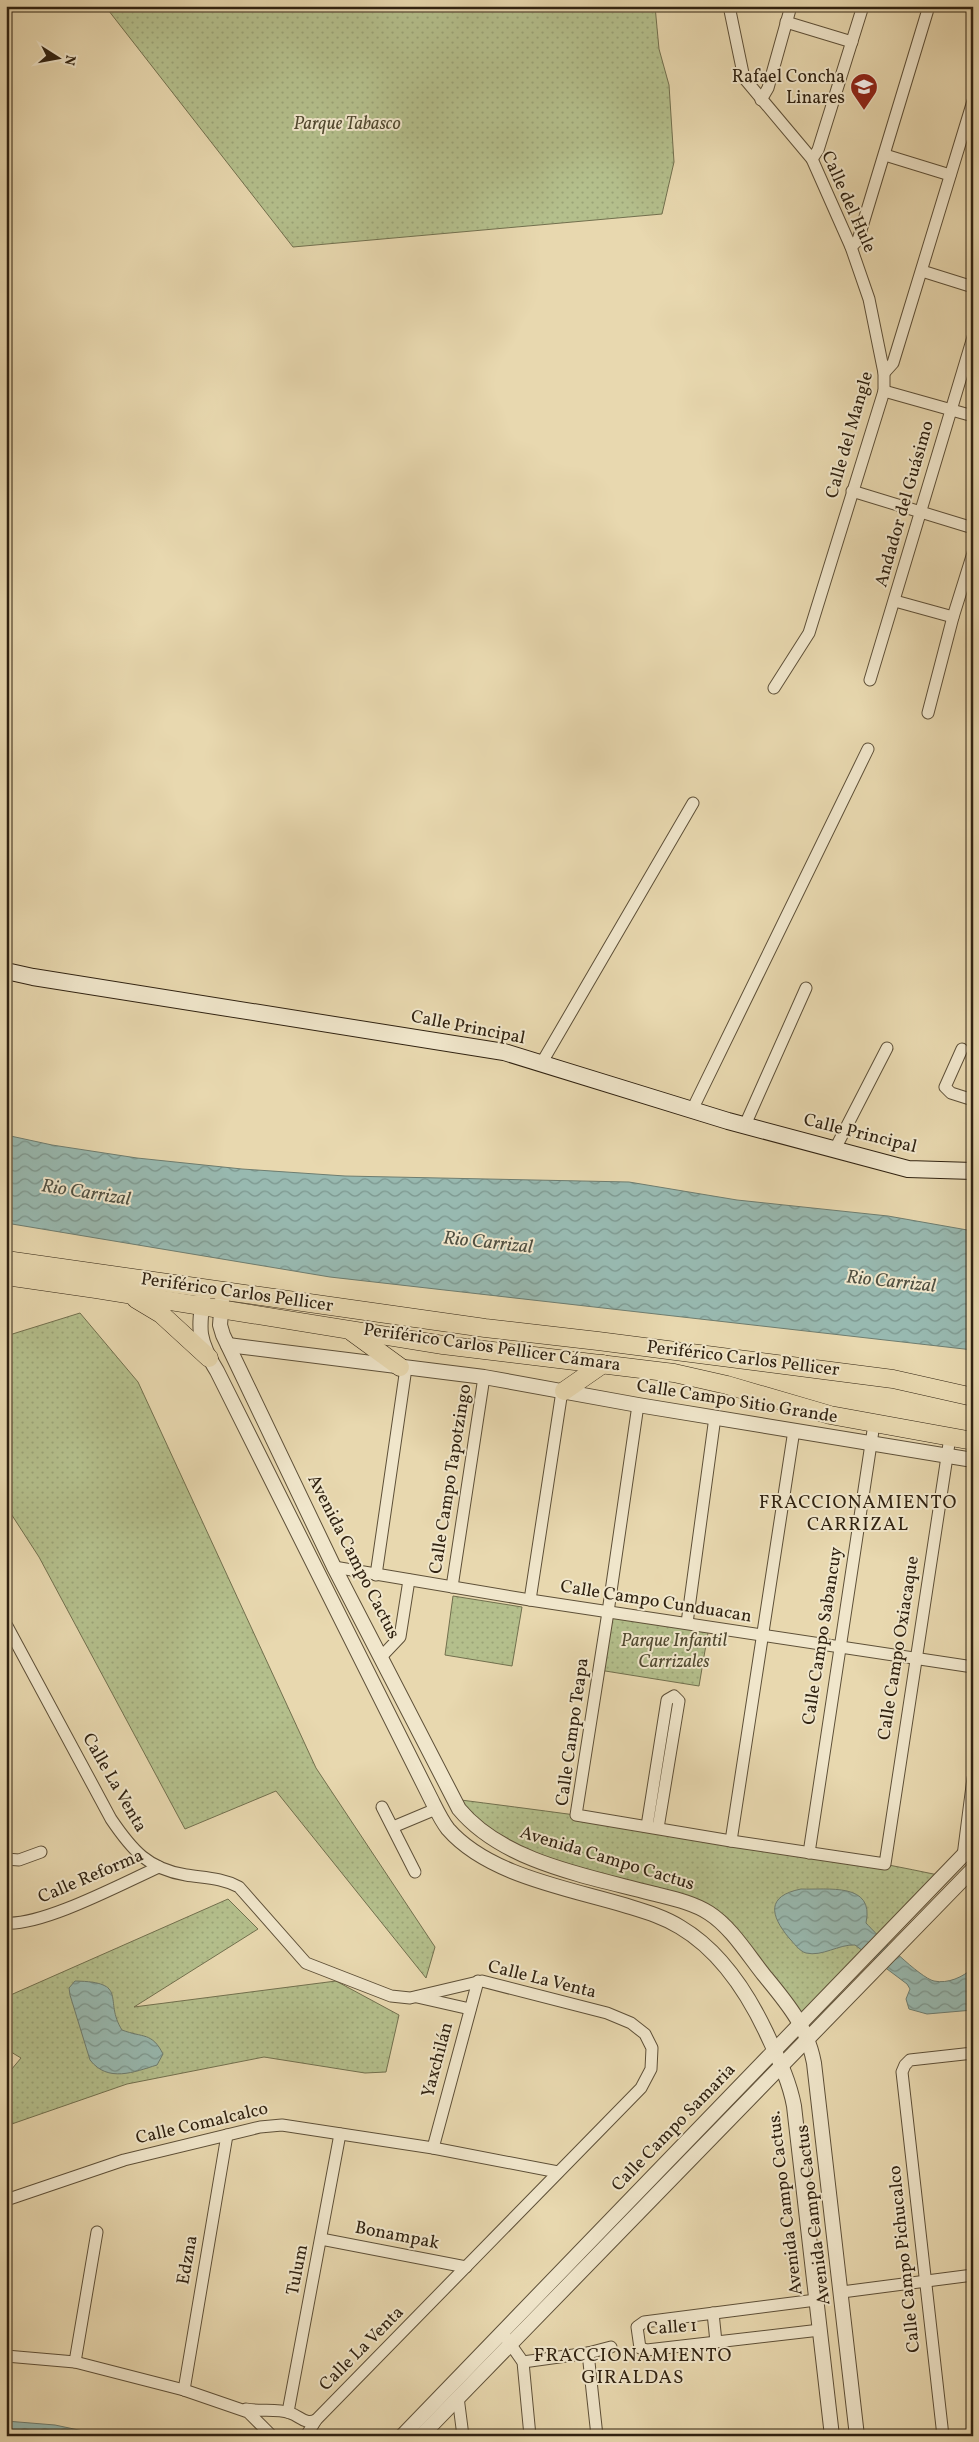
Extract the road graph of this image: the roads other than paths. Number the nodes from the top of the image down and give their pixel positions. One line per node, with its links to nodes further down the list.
1 (729, 6): 7 (street, Calle del Hule)
2 (791, 6): 5 (street)
3 (863, 6): 6 (street)
4 (929, 6): 9 (street)
5 (786, 22): 6 (street); 7 (street)
6 (852, 42): 10 (street)
7 (761, 100): 10 (street, Calle del Hule)
8 (973, 101): 11 (street, Calle del Mangle)
9 (885, 155): 11 (street); 12 (street)
10 (812, 159): 12 (street, Calle del Hule)
11 (950, 175): 13 (street, Calle del Mangle)
12 (851, 247): 16 (street, Calle del Hule)
13 (922, 271): 14 (street); 16 (street, Calle del Mangle)
14 (973, 287)
15 (973, 337): 18 (street, Andador del Guásimo)
16 (884, 373): 17 (street, Calle del Mangle)
17 (884, 391): 18 (street); 20 (street, Calle del Mangle)
18 (951, 410): 19 (street); 21 (street, Andador del Guásimo)
19 (973, 416)
20 (852, 491): 21 (street); 27 (street, Calle del Mangle)
21 (919, 512): 22 (street); 24 (street, Andador del Guásimo)
22 (973, 528)
23 (973, 553): 25 (street)
24 (895, 601): 25 (street); 26 (street, Andador del Guásimo)
25 (952, 617): 28 (street)
26 (870, 680)
27 (774, 688)
28 (928, 713)
29 (868, 749): 37 (street)
30 (693, 803): 35 (street)
31 (6, 970): 35 (main road, Calle Principal)
32 (806, 988): 38 (street)
33 (888, 1048): 39 (street)
34 (962, 1049): 36 (street)
35 (541, 1064): 37 (main road, Calle Principal)
36 (973, 1100)
37 (692, 1110): 38 (main road, Calle Principal)
38 (745, 1125): 39 (main road, Calle Principal)
39 (835, 1149): 40 (main road, Calle Principal)
40 (973, 1171)
41 (6, 1260): 44 (main road, Periférico Carlos Pellicer)
42 (6, 1276): 43 (main road)
43 (124, 1293): 44 (main road); 48 (main road)
44 (203, 1298): 45 (main road, Periférico Carlos Pellicer); 48 (street, Avenida Campo Cactus.)
45 (222, 1301): 46 (main road, Periférico Carlos Pellicer Cámara); 47 (street, Avenida Campo Cactus); 53 (main road, Periférico Carlos Pellicer)
46 (347, 1329): 49 (main road, Periférico Carlos Pellicer Cámara); 50 (main road)
47 (228, 1345): 50 (street, Calle Campo Sitio Grande); 63 (street, Avenida Campo Cactus)
48 (209, 1358): 78 (street, Avenida Campo Cactus.)
49 (603, 1364): 52 (main road); 56 (main road, Periférico Carlos Pellicer Cámara)
50 (403, 1367): 51 (street, Calle Campo Sitio Grande); 64 (street)
51 (484, 1377): 52 (street, Calle Campo Sitio Grande); 66 (street, Calle Campo Tapotzingo)
52 (563, 1391): 54 (street, Calle Campo Sitio Grande); 67 (street)
53 (973, 1397)
54 (638, 1405): 55 (street, Calle Campo Sitio Grande); 68 (street, Calle Campo Teapa)
55 (714, 1417): 57 (street, Calle Campo Sitio Grande); 69 (street)
56 (874, 1424): 58 (main road, Periférico Carlos Pellicer Cámara); 60 (street, Calle Campo Sabancuy)
57 (794, 1430): 60 (street, Calle Campo Sitio Grande); 71 (street)
58 (950, 1437): 59 (main road, Periférico Carlos Pellicer Cámara); 61 (street, Calle Campo Oxiacaque)
59 (973, 1441)
60 (870, 1443): 61 (street, Calle Campo Sitio Grande); 72 (street, Calle Campo Sabancuy)
61 (946, 1456): 62 (street, Calle Campo Sitio Grande); 74 (street, Calle Campo Oxiacaque)
62 (973, 1460)
63 (334, 1567): 64 (street, Calle Campo Cunduacan); 73 (street, Avenida Campo Cactus)
64 (376, 1575): 65 (street, Calle Campo Cunduacan)
65 (409, 1580): 66 (street, Calle Campo Cunduacan); 73 (street)
66 (452, 1587): 67 (street, Calle Campo Cunduacan)
67 (530, 1600): 68 (street, Calle Campo Cunduacan)
68 (608, 1612): 69 (street, Calle Campo Cunduacan); 80 (street, Calle Campo Teapa)
69 (687, 1623): 71 (street, Calle Campo Cunduacan)
70 (6, 1624): 87 (street, Calle La Venta)
71 (763, 1636): 72 (street, Calle Campo Cunduacan); 81 (street)
72 (839, 1647): 74 (street, Calle Campo Cunduacan); 84 (street, Calle Campo Sabancuy)
73 (382, 1656): 94 (street, Avenida Campo Cactus)
74 (915, 1658): 75 (street, Calle Campo Cunduacan); 86 (street, Calle Campo Oxiacaque)
75 (973, 1668)
76 (973, 1778): 82 (street)
77 (382, 1807): 79 (street)
78 (436, 1809): 79 (street); 96 (street, Avenida Campo Cactus.)
79 (393, 1827): 89 (street)
80 (653, 1827): 80 (street); 81 (street, Calle Campo Teapa)
81 (731, 1841): 84 (street, Calle Campo Teapa)
82 (968, 1851): 94 (street, Calle Campo Samaria)
83 (41, 1852): 85 (street)
84 (809, 1853): 86 (street, Calle Campo Teapa)
85 (6, 1859)
86 (885, 1864)
87 (159, 1867): 90 (street, Calle Reforma); 92 (street, Calle La Venta)
88 (973, 1869): 95 (street, Calle Campo Samaria)
89 (415, 1872)
90 (6, 1923)
91 (478, 1981): 92 (street, Calle La Venta); 93 (street, Yaxchilán); 102 (street, Calle La Venta)
92 (415, 1996): 93 (street)
93 (470, 2009): 101 (street, Yaxchilán)
94 (801, 2023): 95 (street, Avenida Campo Cactus); 96 (street, Calle Campo Samaria)
95 (808, 2038): 98 (street, Calle Campo Samaria); 109 (street, Avenida Campo Cactus)
96 (774, 2051): 98 (street, Avenida Campo Cactus.); 113 (street, Calle Campo Samaria)
97 (973, 2053): 108 (street, Calle Campo Pichucalco)
98 (781, 2064): 110 (street, Avenida Campo Cactus.); 113 (street, Calle Campo Samaria)
99 (340, 2134): 100 (street, Calle Comalcalco); 101 (street, Calle Comalcalco); 105 (street, Tulum)
100 (227, 2135): 103 (street, Calle Comalcalco); 120 (street, Edzna)
101 (433, 2148): 102 (street, Calle Comalcalco)
102 (558, 2172): 106 (street, Calle La Venta)
103 (6, 2200)
104 (98, 2232): 118 (street)
105 (321, 2239): 106 (street, Bonampak); 123 (street, Tulum)
106 (466, 2267): 124 (street, Calle La Venta)
107 (973, 2275): 108 (street)
108 (924, 2281): 109 (street); 134 (street, Calle Campo Pichucalco)
109 (842, 2292): 133 (street, Avenida Campo Cactus)
110 (816, 2300): 111 (street, Calle 1); 112 (street, Avenida Campo Cactus.)
111 (713, 2313): 114 (street); 114 (street, Calle 1)
112 (820, 2330): 114 (street, Calle 1); 132 (street, Avenida Campo Cactus.)
113 (506, 2338): 119 (street); 121 (street, Calle Campo Samaria); 127 (street, Calle Campo Samaria)
114 (716, 2342)
115 (611, 2347): 116 (street)
116 (588, 2353): 119 (street); 131 (street)
117 (6, 2356): 118 (street)
118 (75, 2362): 120 (street)
119 (523, 2362): 130 (street)
120 (184, 2390): 122 (street)
121 (458, 2397): 128 (street, Calle Campo Samaria); 129 (street)
122 (237, 2407): 123 (street); 125 (street)
123 (288, 2412): 124 (street)
124 (316, 2420): 126 (street, Calle La Venta)
125 (272, 2436)
126 (306, 2436)
127 (402, 2436)
128 (421, 2436)
129 (463, 2436)
130 (530, 2436)
131 (597, 2436)
132 (832, 2436)
133 (857, 2436)
134 (942, 2436)

